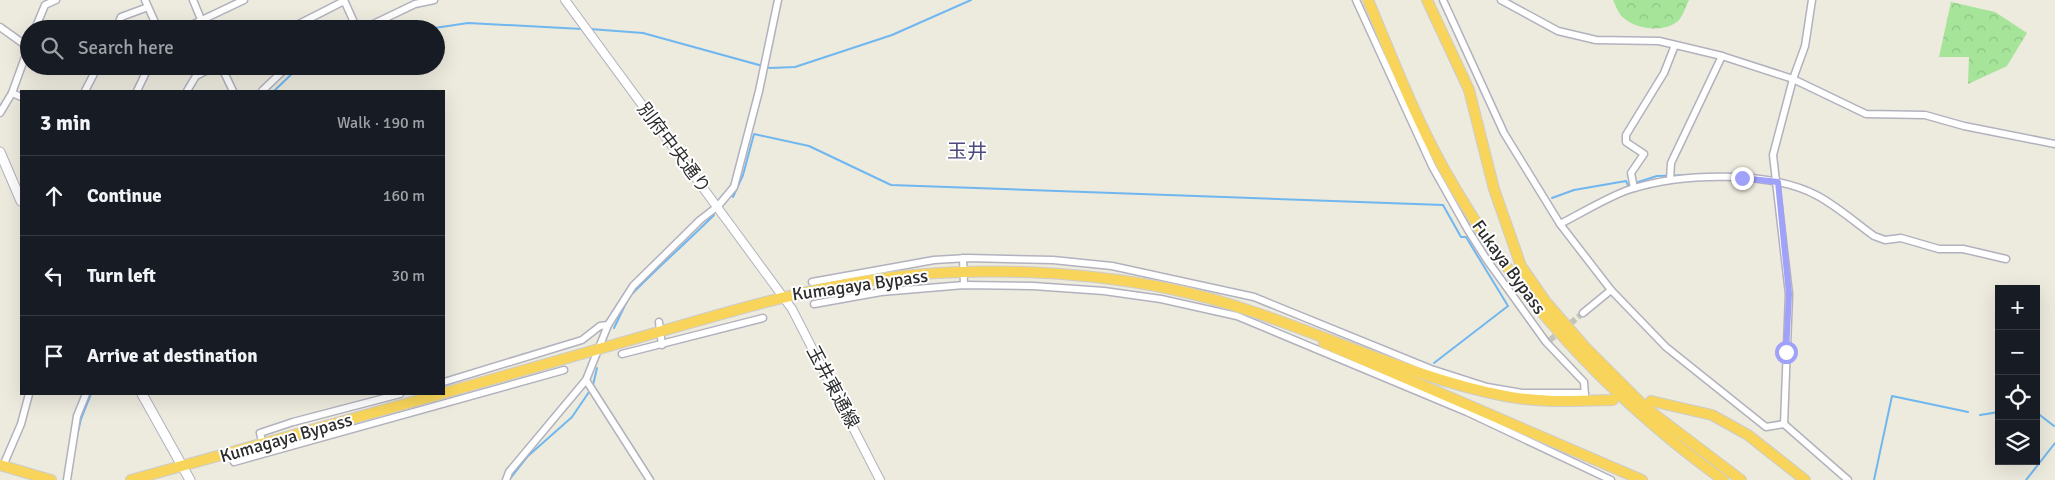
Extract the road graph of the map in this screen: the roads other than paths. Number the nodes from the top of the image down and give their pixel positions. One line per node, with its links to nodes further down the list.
1 (56, 0): 16 (street)
2 (145, 0): 15 (street)
3 (193, 0): 19 (street)
4 (244, 0): 20 (street)
5 (344, 0): 21 (street); 22 (street)
6 (434, 0): 23 (street)
7 (565, 0): 49 (street, 別府中央通り)
8 (778, 0): 49 (street)
9 (1356, 0): 81 (street)
10 (1368, 0): 100 (highway, Fukaya Bypass)
11 (1427, 0): 101 (highway, Fukaya Bypass)
12 (1443, 0): 50 (street)
13 (1501, 0): 26 (street)
14 (1813, 0): 34 (street)
15 (148, 7): 17 (street); 18 (street)
16 (40, 20)
17 (120, 20)
18 (154, 20)
19 (202, 20)
20 (204, 20)
21 (306, 20)
22 (353, 20)
23 (382, 20)
24 (0, 27): 25 (street)
25 (20, 41)
26 (1675, 45): 27 (street); 47 (street)
27 (1722, 56): 34 (street); 45 (street)
28 (20, 70): 40 (street)
29 (93, 75): 35 (street)
30 (145, 75): 36 (street)
31 (198, 75): 37 (street)
32 (225, 75): 38 (street)
33 (279, 75): 39 (street)
34 (1793, 78): 43 (street); 46 (street)
35 (86, 90)
36 (137, 90)
37 (188, 90)
38 (233, 90)
39 (263, 90)
40 (12, 93): 41 (street); 42 (street)
41 (20, 97)
42 (0, 113)
43 (2055, 144)
44 (1, 157): 48 (main road)
45 (1670, 180): 46 (street); 47 (street)
46 (1778, 182): 52 (street); 85 (street)
47 (1634, 188): 50 (street)
48 (20, 199)
49 (718, 206): 60 (street, 別府中央通り); 65 (street)
50 (1560, 224): 58 (street)
51 (963, 258): 53 (street); 54 (street); 56 (street)
52 (2006, 259)
53 (1112, 266): 55 (street); 74 (street)
54 (963, 272): 55 (highway, Kumagaya Bypass); 57 (street); 60 (highway, Kumagaya Bypass)
55 (1108, 279): 59 (street); 64 (highway, Kumagaya Bypass)
56 (812, 282)
57 (964, 284): 59 (street); 61 (street)
58 (1611, 290): 62 (street); 85 (street)
59 (1104, 291): 84 (street)
60 (783, 296): 66 (highway, Kumagaya Bypass); 97 (street, 玉井東通線)
61 (814, 304)
62 (1583, 313)
63 (763, 318): 67 (street)
64 (1283, 322): 74 (highway); 84 (highway)
65 (608, 325): 68 (street); 73 (street)
66 (659, 327): 67 (street); 68 (highway, Kumagaya Bypass)
67 (662, 345): 69 (street)
68 (596, 350): 71 (street); 72 (highway, Kumagaya Bypass)
69 (622, 354)
70 (564, 370): 72 (street)
71 (586, 380): 95 (street); 96 (street)
72 (503, 381): 75 (highway, Kumagaya Bypass); 86 (street)
73 (445, 382)
74 (1485, 389): 81 (highway)
75 (445, 392)
76 (29, 395): 89 (street)
77 (86, 395): 92 (street)
78 (143, 395): 90 (main road)
79 (396, 395): 87 (street)
80 (436, 395): 86 (highway, Kumagaya Bypass)
81 (1585, 397): 82 (highway)
82 (1613, 400)
83 (1651, 401): 102 (highway)
84 (1468, 409): 98 (street); 99 (highway)
85 (1784, 424): 103 (street)
86 (302, 438): 87 (highway, Kumagaya Bypass); 88 (street)
87 (263, 445): 90 (highway, Kumagaya Bypass)
88 (234, 462)
89 (2, 466): 91 (highway)
90 (183, 467): 93 (highway, Kumagaya Bypass); 94 (main road)
91 (51, 480)
92 (67, 480)
93 (131, 480)
94 (190, 480)
95 (506, 480)
96 (650, 480)
97 (880, 480)
98 (1610, 480)
99 (1642, 480)
100 (1723, 480)
101 (1741, 480)
102 (1805, 480)
103 (1848, 480)

